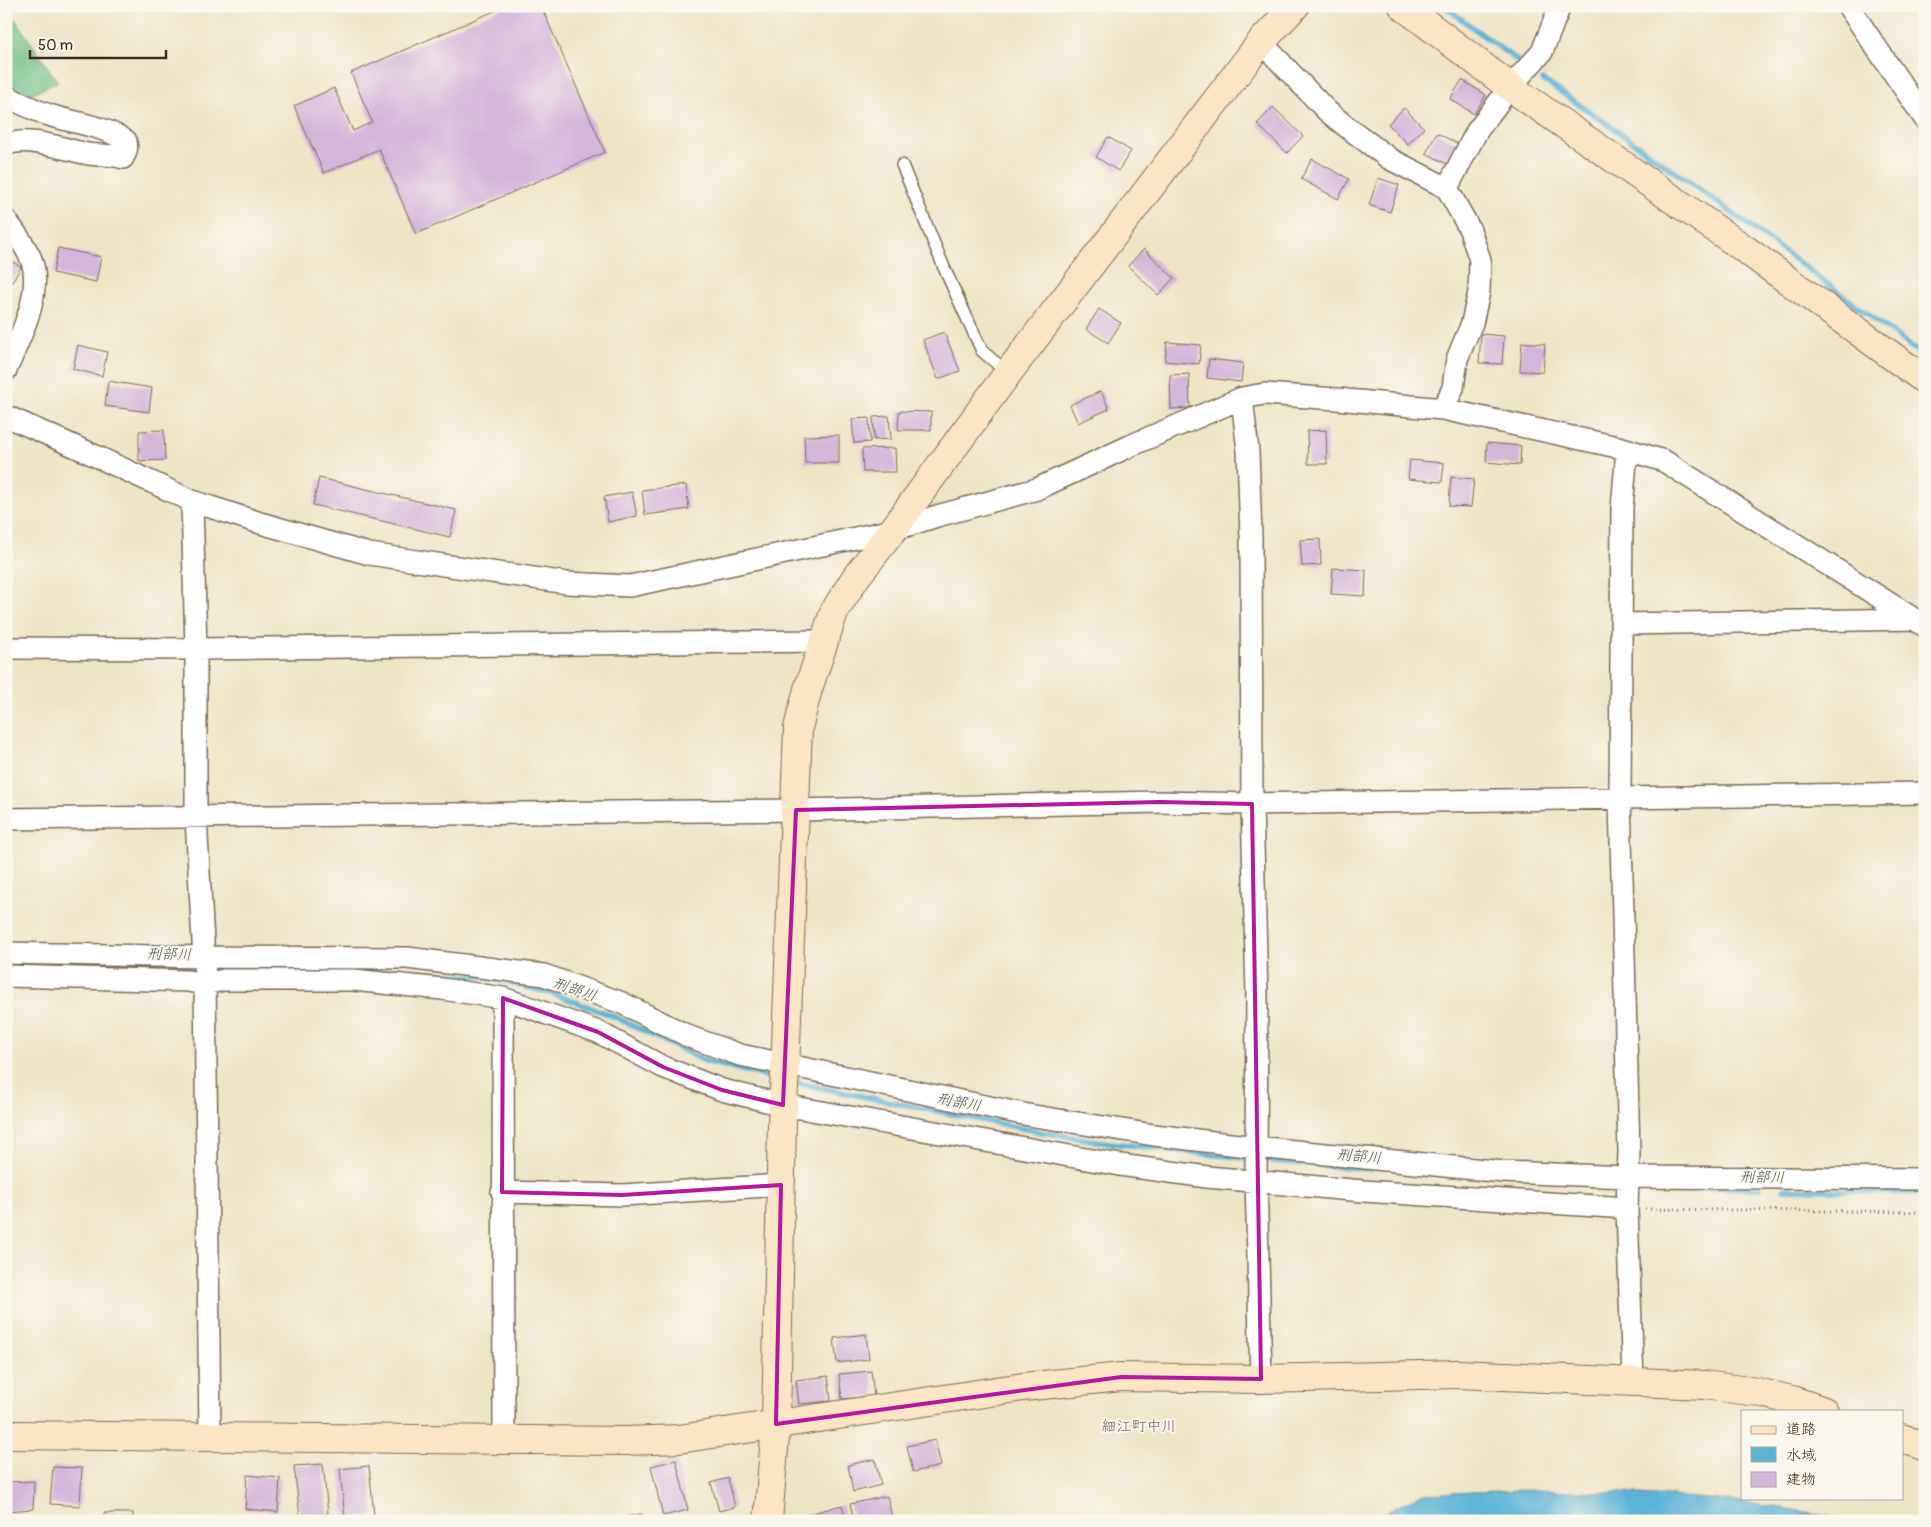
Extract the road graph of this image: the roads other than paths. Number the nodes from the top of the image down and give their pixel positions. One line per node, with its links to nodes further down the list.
1 (1295, 6): 5 (street)
2 (1403, 6): 6 (street)
3 (1560, 6): 6 (street)
4 (1848, 6): 8 (street)
5 (1261, 42): 11 (street); 14 (street)
6 (1510, 87): 11 (street); 15 (street)
7 (6, 96): 9 (street)
8 (1925, 119)
9 (6, 145)
10 (902, 164): 14 (lane)
11 (1447, 188): 17 (street)
12 (6, 220): 13 (street)
13 (6, 370)
14 (1008, 373): 21 (street)
15 (1925, 380)
16 (1242, 398): 17 (street); 21 (street); 29 (street)
17 (1443, 409): 19 (street)
18 (6, 416): 20 (street)
19 (1627, 450): 22 (street); 23 (street)
20 (192, 501): 21 (street); 26 (street)
21 (893, 530): 24 (street)
22 (1919, 622): 23 (street)
23 (1621, 624): 28 (street)
24 (824, 640): 26 (street); 30 (street)
25 (6, 648): 26 (street)
26 (196, 649): 31 (street)
27 (1925, 793): 28 (street)
28 (1620, 798): 29 (street); 40 (street)
29 (1252, 804): 30 (street); 39 (street)
30 (796, 810): 31 (street); 37 (street)
31 (196, 818): 32 (street); 34 (street)
32 (6, 819)
33 (6, 953): 34 (street)
34 (204, 971): 35 (street); 36 (street); 37 (street); 51 (street)
35 (6, 976)
36 (503, 998): 38 (street); 44 (street)
37 (785, 1067): 38 (street); 39 (street)
38 (783, 1103): 41 (street); 43 (street)
39 (1256, 1149): 40 (street); 41 (street)
40 (1627, 1177): 42 (street); 45 (street)
41 (1257, 1178): 45 (street); 46 (street)
42 (1925, 1179)
43 (782, 1185): 44 (street); 49 (street)
44 (502, 1192): 52 (street)
45 (1627, 1208): 47 (street)
46 (1261, 1379): 47 (street); 49 (street)
47 (1633, 1382): 48 (street)
48 (1821, 1410)
49 (776, 1424): 52 (street); 55 (street)
50 (6, 1435): 51 (street)
51 (210, 1438): 52 (street)
52 (504, 1439)
53 (1904, 1439): 54 (street)
54 (1925, 1446)
55 (768, 1521)

